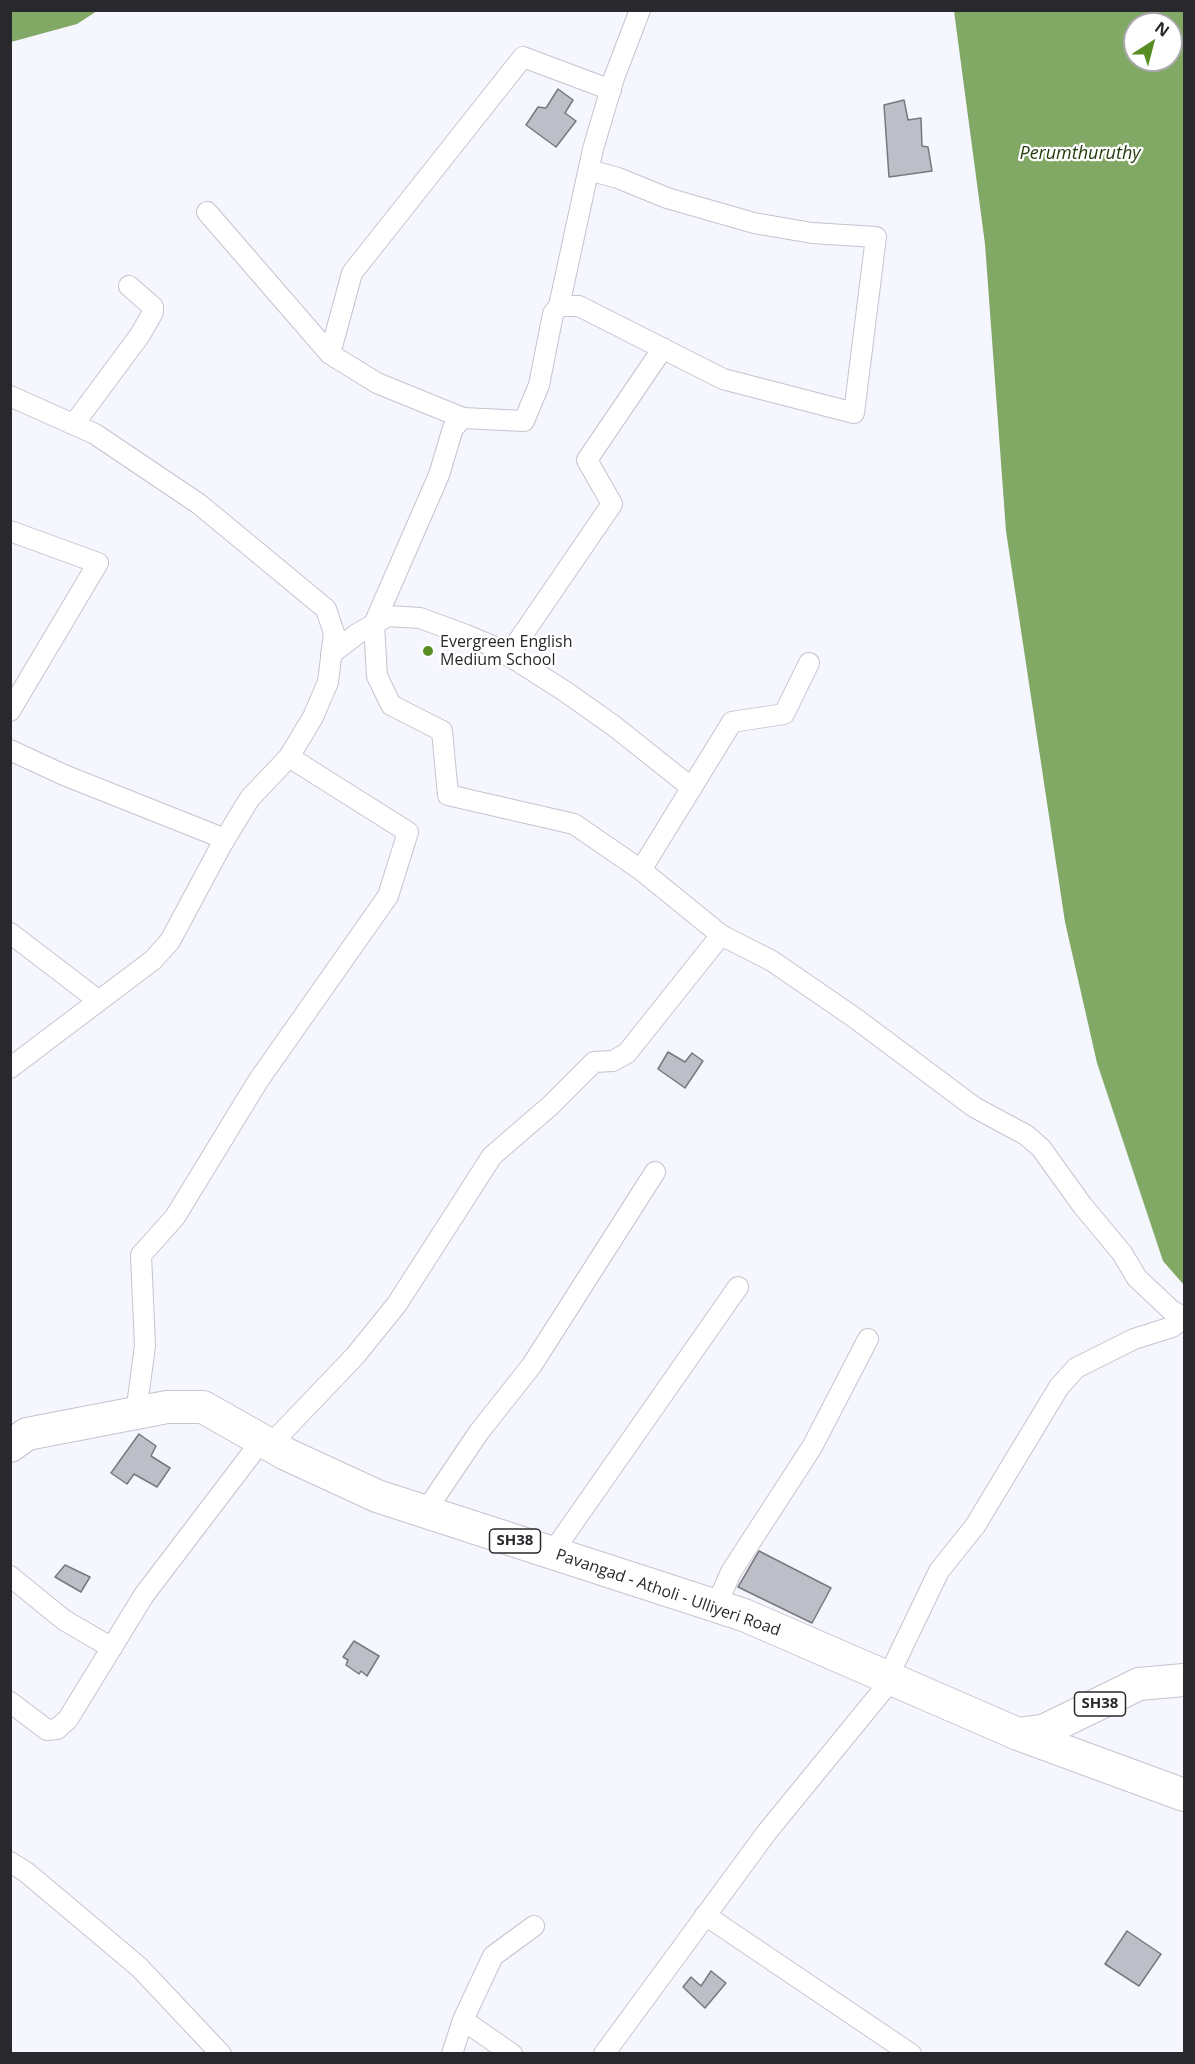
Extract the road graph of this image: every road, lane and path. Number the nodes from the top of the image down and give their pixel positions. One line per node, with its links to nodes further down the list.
1 (640, 10): 2 (street)
2 (610, 90): 3 (street); 8 (street)
3 (589, 170): 6 (street); 7 (street)
4 (207, 212): 8 (street)
5 (129, 286): 11 (street)
6 (559, 306): 7 (street); 10 (street)
7 (663, 348): 15 (street)
8 (330, 354): 10 (street)
9 (10, 396): 11 (street)
10 (464, 418): 13 (street)
11 (74, 424): 14 (street)
12 (10, 531): 17 (street)
13 (375, 624): 14 (street); 15 (street); 22 (street)
14 (331, 654): 19 (street)
15 (508, 656): 20 (street)
16 (809, 663): 20 (street)
17 (10, 711)
18 (10, 750): 21 (street)
19 (289, 757): 21 (street); 31 (street)
20 (692, 788): 22 (street)
21 (225, 839): 25 (street)
22 (640, 870): 24 (street)
23 (10, 933): 25 (street)
24 (721, 935): 29 (street); 32 (street)
25 (99, 1001): 26 (street)
26 (10, 1068)
27 (655, 1172): 34 (street)
28 (738, 1287): 35 (street)
29 (1185, 1317): 39 (street)
30 (868, 1339): 37 (street)
31 (136, 1413): 32 (main road, Pavangad - Atholi - Ulliyeri Road / SH38); 33 (main road, Pavangad - Atholi - Ulliyeri Road / SH38)
32 (266, 1442): 34 (main road, Pavangad - Atholi - Ulliyeri Road / SH38); 38 (street)
33 (10, 1446)
34 (425, 1512): 35 (main road, Pavangad - Atholi - Ulliyeri Road / SH38)
35 (552, 1553): 37 (main road, Pavangad - Atholi - Ulliyeri Road / SH38)
36 (10, 1576): 38 (street)
37 (716, 1606): 39 (main road, Pavangad - Atholi - Ulliyeri Road / SH38)
38 (112, 1648): 41 (street)
39 (890, 1678): 42 (main road, Pavangad - Atholi - Ulliyeri Road / SH38); 45 (street)
40 (1185, 1680): 42 (main road, SH38)
41 (10, 1702)
42 (1018, 1734): 43 (main road, Pavangad - Atholi - Ulliyeri Road / SH38)
43 (1185, 1795)
44 (10, 1862): 48 (street)
45 (705, 1915): 51 (street); 52 (street)
46 (534, 1926): 47 (street)
47 (463, 2020): 49 (street); 50 (street)
48 (221, 2054)
49 (452, 2054)
50 (512, 2054)
51 (604, 2054)
52 (911, 2054)

